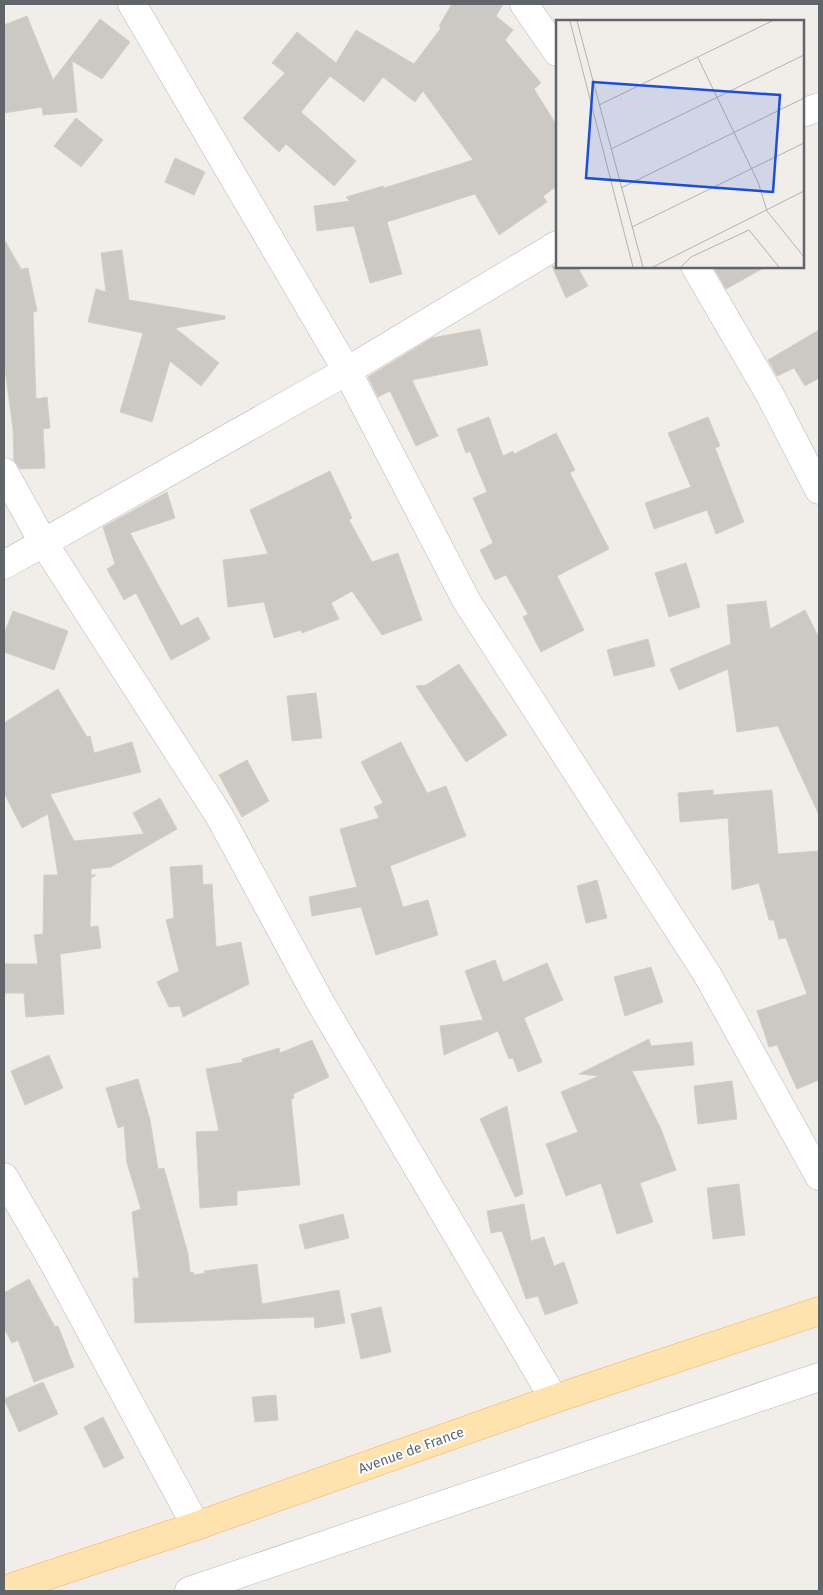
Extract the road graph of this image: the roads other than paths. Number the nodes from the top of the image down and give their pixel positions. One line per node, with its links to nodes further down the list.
1 (132, 4): 8 (street)
2 (524, 4): 3 (street)
3 (556, 51)
4 (819, 107): 5 (street)
5 (803, 113)
6 (556, 246): 8 (street)
7 (697, 268): 10 (street)
8 (347, 371): 11 (street); 13 (street)
9 (4, 472): 11 (street)
10 (819, 490)
11 (43, 542): 12 (street); 17 (street)
12 (4, 565)
13 (819, 1176)
14 (4, 1177): 18 (street)
15 (819, 1311): 17 (main road, Avenue de France)
16 (819, 1377): 20 (street)
17 (554, 1399): 18 (main road, Avenue de France)
18 (196, 1526): 19 (main road, Avenue de France)
19 (4, 1590)
20 (189, 1591)

